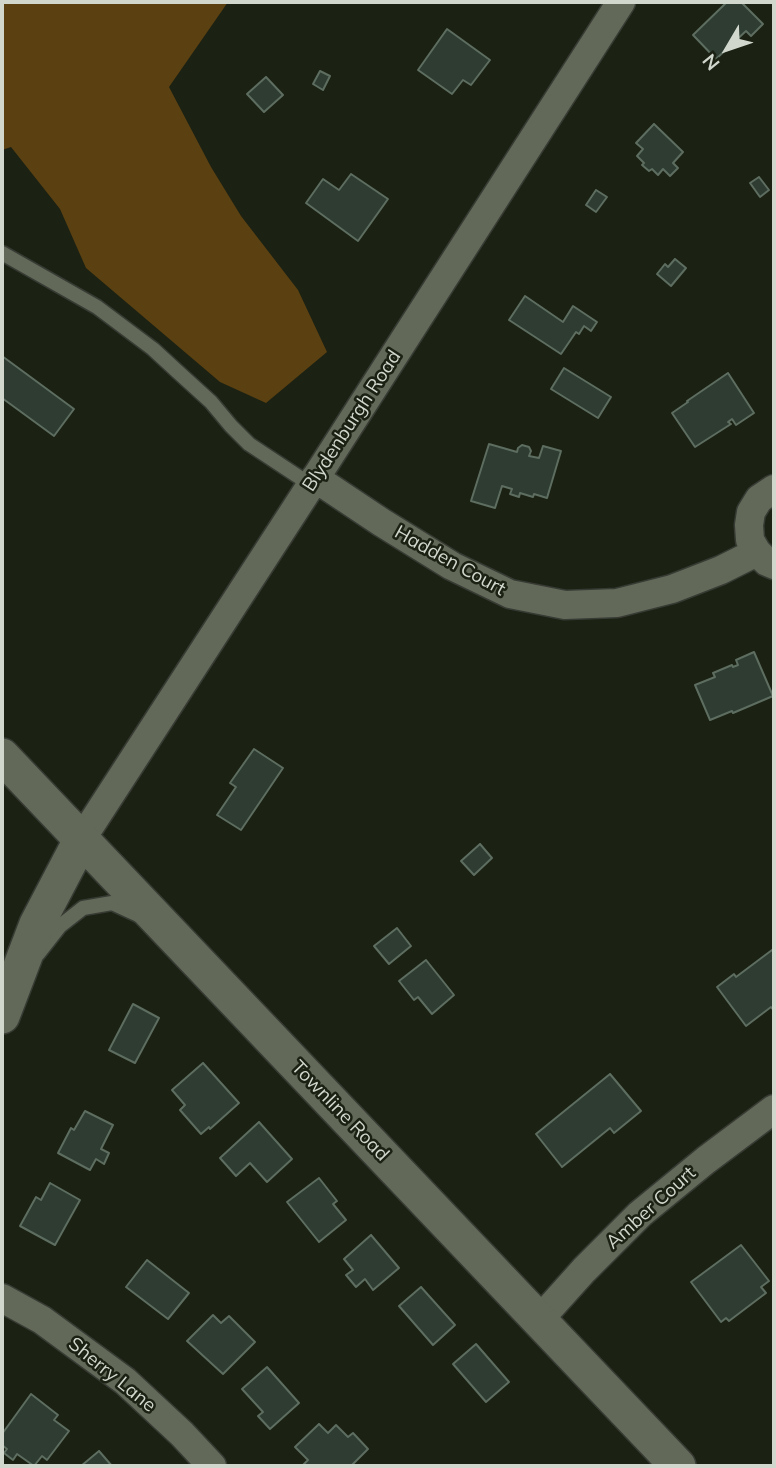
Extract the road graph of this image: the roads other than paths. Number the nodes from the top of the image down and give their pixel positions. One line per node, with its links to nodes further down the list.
1 (621, 2): 3 (street, Blydenburgh Road)
2 (2, 253): 3 (lane)
3 (313, 482): 5 (street, Hadden Court); 7 (street, Blydenburgh Road)
4 (774, 489): 5 (street, Hadden Court)
5 (766, 559)
6 (2, 756): 7 (street, Townline Road)
7 (81, 840): 8 (street, Townline Road); 9 (street)
8 (165, 928): 9 (lane); 12 (street, Townline Road)
9 (8, 1001)
10 (774, 1109): 12 (street, Amber Court)
11 (2, 1298): 13 (street, Sherry Lane)
12 (540, 1319): 14 (street, Townline Road)
13 (212, 1466)
14 (678, 1466)

